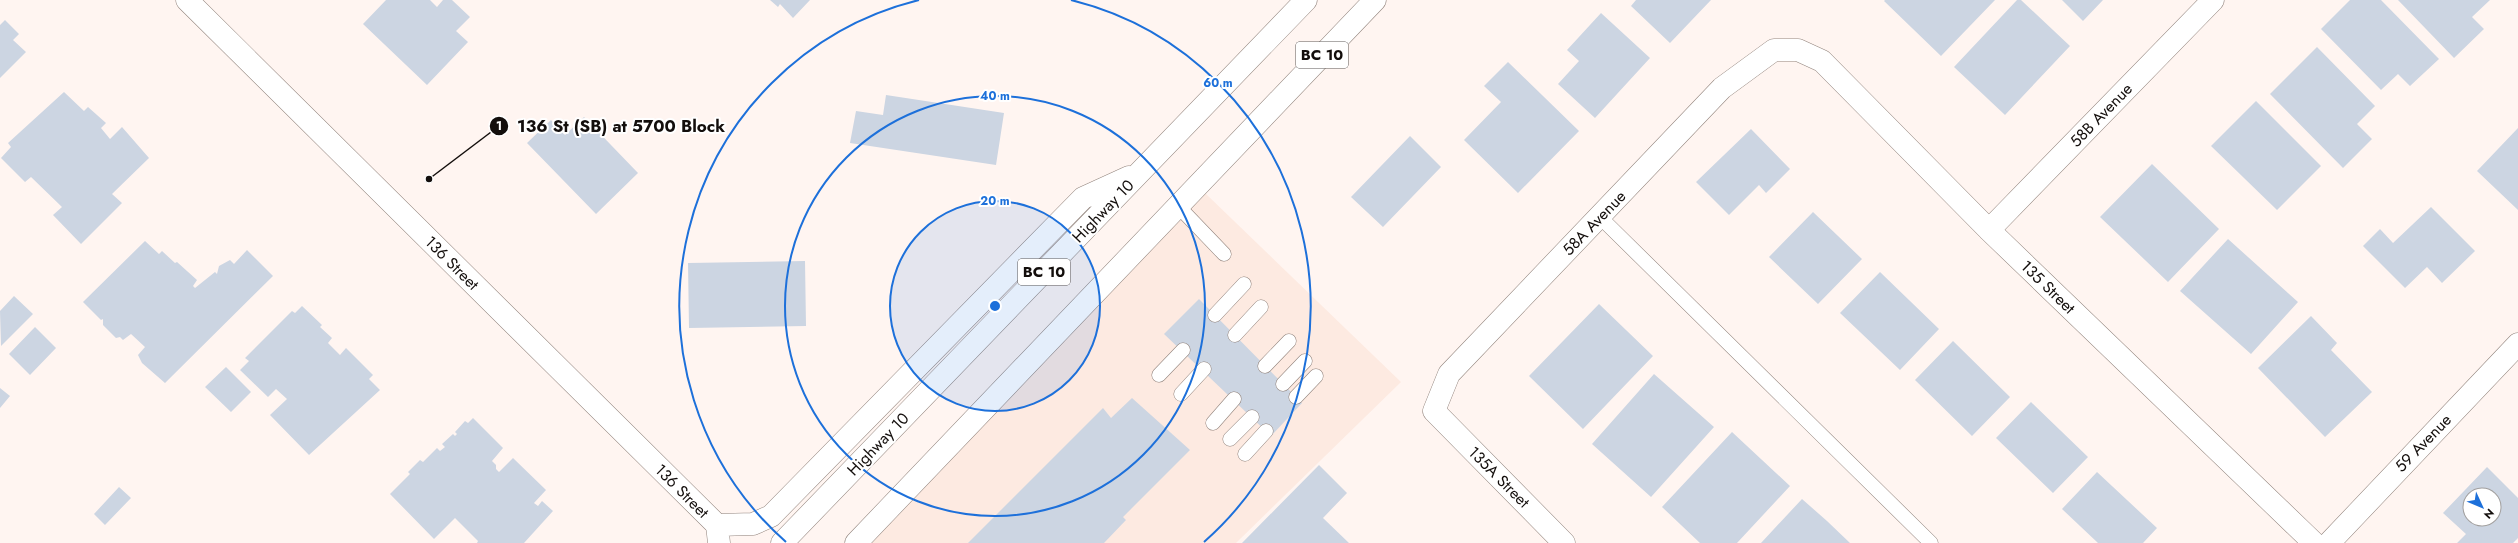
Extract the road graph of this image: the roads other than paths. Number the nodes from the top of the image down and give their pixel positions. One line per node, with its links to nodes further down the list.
1 (187, 0): 33 (main road, 136 Street)
2 (1306, 0): 6 (main road, Highway 10 / BC 10)
3 (1375, 0): 7 (main road, BC 10)
4 (2213, 0): 9 (main road, 58B Avenue)
5 (1774, 50): 8 (main road, 58A Avenue); 9 (main road, 135 Street)
6 (1140, 173): 33 (main road); 34 (main road, Highway 10 / BC 10)
7 (1178, 206): 10 (lane); 35 (main road, BC 10)
8 (1600, 217): 27 (main road, 58A Avenue); 37 (lane)
9 (1989, 230): 38 (main road, 135 Street)
10 (1224, 254)
11 (1244, 284): 13 (lane)
12 (1261, 307): 14 (lane)
13 (1215, 315)
14 (1235, 335)
15 (1289, 341): 19 (lane)
16 (2518, 344): 39 (main road, 59 Avenue)
17 (1182, 350): 21 (lane)
18 (1304, 361): 23 (lane)
19 (1265, 366)
20 (1204, 369): 24 (lane)
21 (1159, 375)
22 (1316, 376): 25 (lane)
23 (1283, 384)
24 (1181, 394)
25 (1296, 397)
26 (1234, 399): 29 (lane)
27 (1434, 411): 36 (main road, 135A Street)
28 (1252, 417): 31 (lane)
29 (1212, 423)
30 (1266, 431): 32 (lane)
31 (1230, 439)
32 (1246, 454)
33 (718, 534)
34 (782, 543)
35 (856, 543)
36 (1564, 543)
37 (1931, 543)
38 (2314, 543)
39 (2328, 543)

